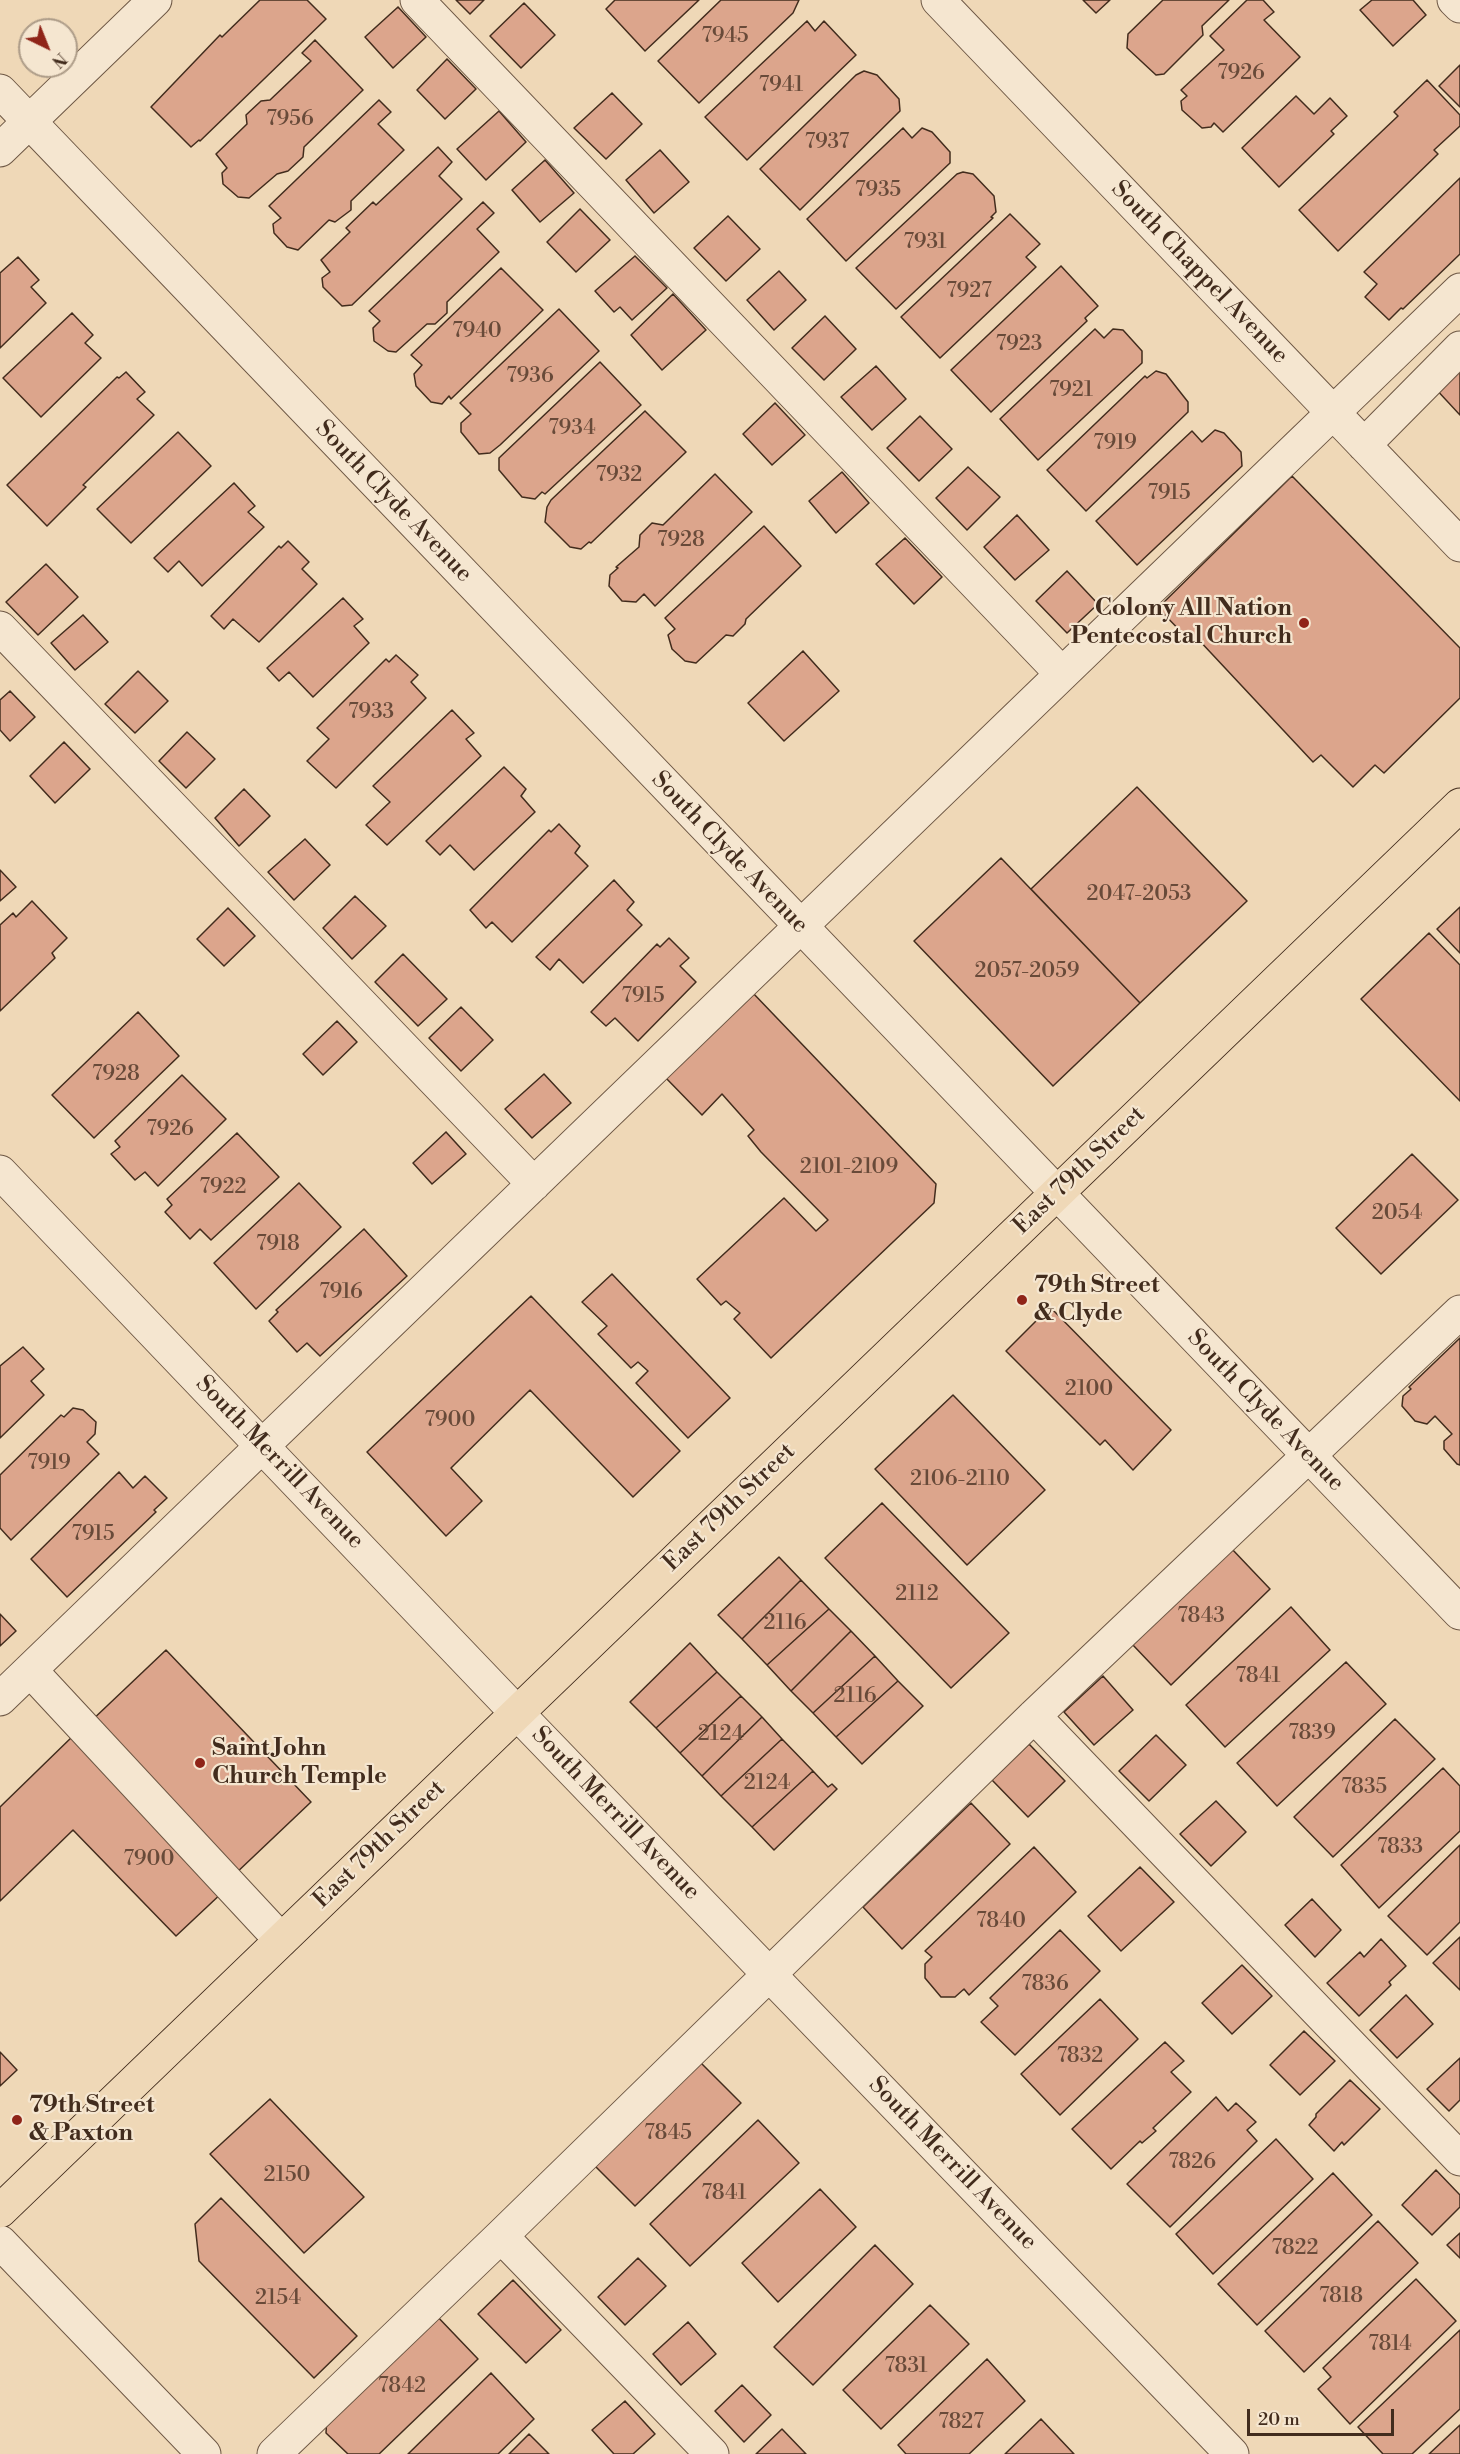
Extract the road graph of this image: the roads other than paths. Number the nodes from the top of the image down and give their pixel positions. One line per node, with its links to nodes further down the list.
1 (155, 0): 7 (street)
2 (417, 0): 15 (street)
3 (938, 0): 11 (street, South Chappel Avenue)
4 (1454, 0): 5 (street)
5 (1460, 6)
6 (0, 91): 7 (street, South Clyde Avenue)
7 (29, 122): 8 (street); 17 (street, South Clyde Avenue)
8 (0, 150)
9 (1460, 290): 11 (street)
10 (1460, 348): 12 (street)
11 (1333, 412): 12 (street, South Chappel Avenue); 15 (street)
12 (1364, 445): 13 (street, South Chappel Avenue)
13 (1460, 545)
14 (0, 628): 19 (street)
15 (1062, 674): 17 (street)
16 (1460, 805): 20 (main road, East 79th Street)
17 (800, 927): 19 (street); 20 (street, South Clyde Avenue)
18 (0, 1172): 22 (street, South Merrill Avenue)
19 (534, 1184): 22 (street)
20 (1056, 1194): 23 (street, South Clyde Avenue); 27 (main road, East 79th Street)
21 (1460, 1312): 23 (street)
22 (262, 1446): 25 (street); 27 (street, South Merrill Avenue)
23 (1309, 1457): 24 (street, South Clyde Avenue); 28 (street)
24 (1460, 1613)
25 (30, 1670): 26 (street); 29 (street)
26 (0, 1700)
27 (517, 1713): 29 (main road, East 79th Street); 30 (street, South Merrill Avenue)
28 (1034, 1716): 30 (street); 31 (street)
29 (281, 1940): 32 (main road, East 79th Street)
30 (770, 1975): 33 (street); 38 (street, South Merrill Avenue)
31 (1460, 2159)
32 (0, 2211)
33 (501, 2236): 36 (street); 37 (street)
34 (0, 2242): 35 (street)
35 (204, 2454)
36 (274, 2454)
37 (712, 2454)
38 (1232, 2454)

